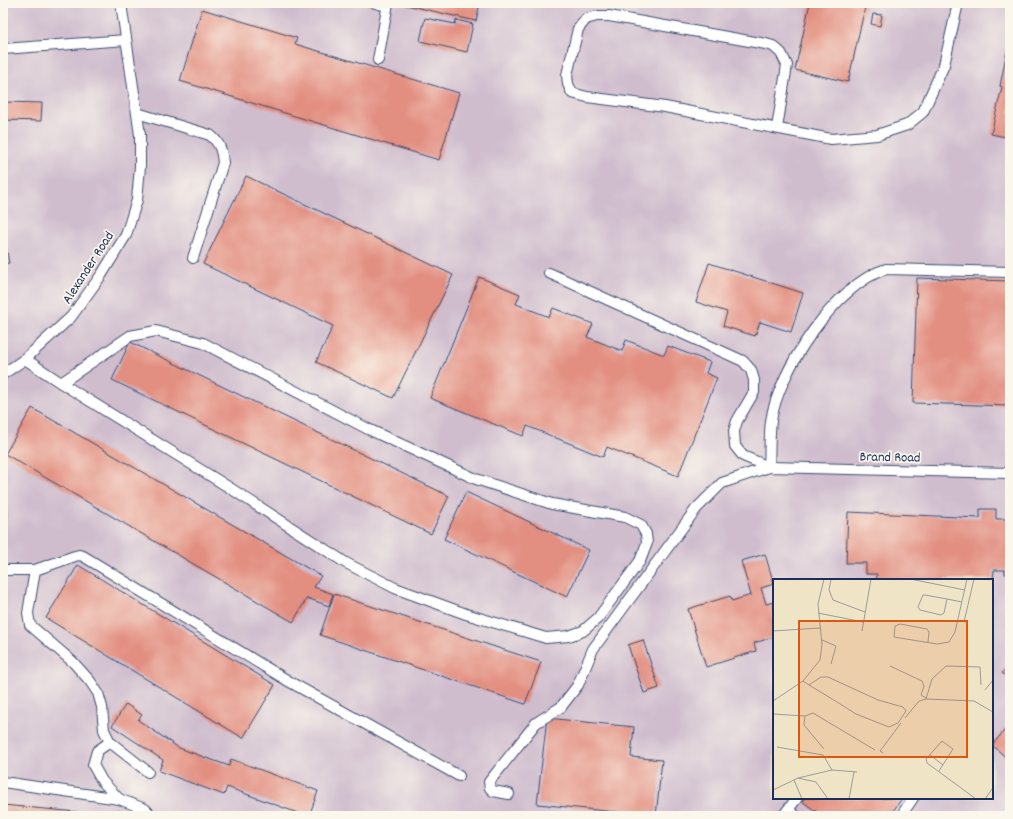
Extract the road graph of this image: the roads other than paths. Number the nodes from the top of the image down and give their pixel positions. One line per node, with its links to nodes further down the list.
1 (121, 3): 5 (lane, Alexander Road)
2 (375, 3): 4 (lane)
3 (958, 3): 9 (lane)
4 (387, 4): 7 (lane)
5 (126, 40): 6 (lane); 8 (lane, Alexander Road)
6 (3, 49)
7 (378, 60)
8 (137, 112): 10 (lane); 13 (lane, Alexander Road)
9 (777, 128): 9 (lane)
10 (193, 258)
11 (1010, 272): 16 (lane)
12 (549, 273): 16 (lane)
13 (25, 359): 14 (lane, Alexander Road); 15 (lane)
14 (3, 374)
15 (61, 383): 15 (lane)
16 (769, 467): 17 (lane, Brand Road); 24 (lane)
17 (1010, 473)
18 (3, 570): 19 (lane)
19 (35, 570): 20 (lane); 22 (lane)
20 (110, 742): 21 (lane); 25 (lane)
21 (148, 772)
22 (459, 776)
23 (3, 782): 25 (lane)
24 (510, 794)
25 (119, 799): 29 (lane)
26 (796, 799): 28 (lane)
27 (912, 799): 31 (lane)
28 (785, 813): 30 (lane)
29 (152, 816)
30 (796, 816)
31 (901, 816)

